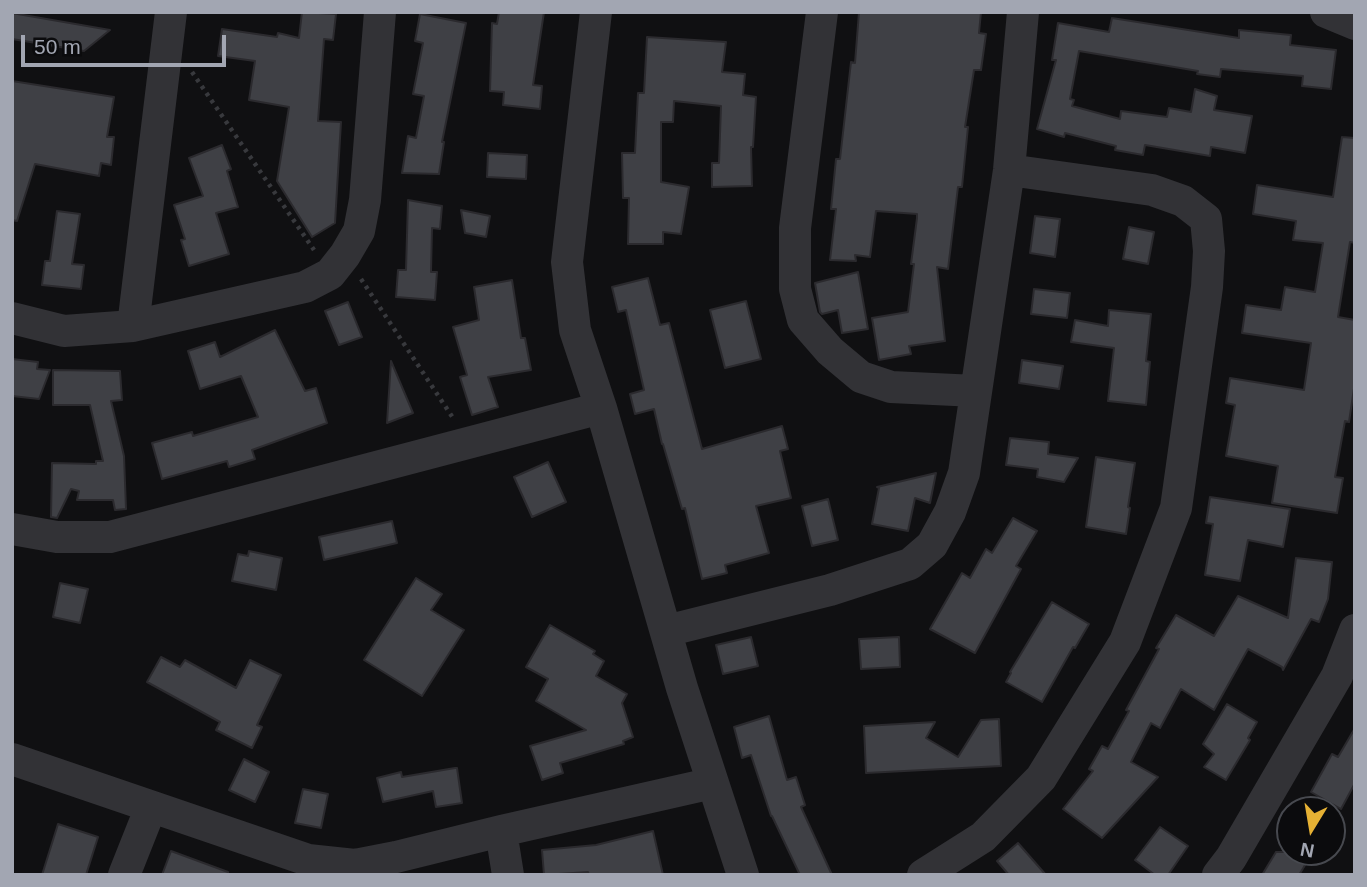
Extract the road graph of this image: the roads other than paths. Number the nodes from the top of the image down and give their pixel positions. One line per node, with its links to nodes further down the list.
1 (380, 12): 10 (street)
2 (596, 12): 12 (street)
3 (822, 12): 11 (street)
4 (1023, 12): 8 (street)
5 (1326, 12): 6 (street)
6 (1355, 24)
7 (170, 25): 10 (street)
8 (1009, 170): 11 (street); 21 (street)
9 (12, 318): 10 (street)
10 (133, 326)
11 (976, 391): 15 (street)
12 (601, 408): 13 (street); 15 (street)
13 (12, 528)
14 (1355, 630): 25 (street)
15 (666, 631): 17 (street)
16 (12, 759): 18 (street)
17 (712, 783): 19 (street); 24 (street)
18 (151, 807): 20 (street); 22 (street)
19 (501, 831): 20 (street); 23 (street)
20 (353, 870)
21 (929, 874)
22 (124, 875)
23 (509, 875)
24 (743, 875)
25 (1218, 875)

